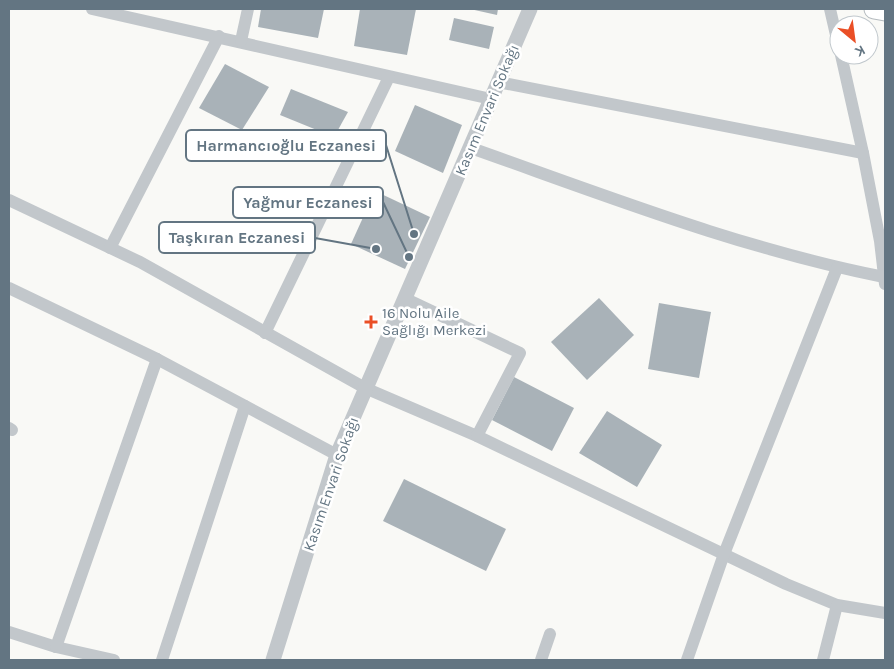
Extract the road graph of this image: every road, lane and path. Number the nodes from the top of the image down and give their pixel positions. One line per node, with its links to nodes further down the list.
1 (92, 9): 6 (street)
2 (248, 9): 7 (street)
3 (530, 9): 10 (street, Kasım Envari Sokağı)
4 (874, 9): 5 (main road)
5 (885, 11)
6 (219, 36): 7 (street); 16 (street)
7 (241, 41): 9 (street)
8 (843, 65): 13 (street)
9 (388, 76): 11 (street); 21 (street)
10 (498, 82): 11 (street, Kasım Envari Sokağı); 13 (street)
11 (491, 99): 12 (street, Kasım Envari Sokağı)
12 (472, 148): 17 (street); 20 (street, Kasım Envari Sokağı)
13 (864, 153): 15 (street)
14 (9, 200): 16 (street)
15 (883, 241): 18 (street)
16 (110, 248): 21 (street)
17 (836, 268): 18 (street); 27 (street)
18 (885, 281)
19 (9, 288): 22 (street)
20 (406, 299): 23 (street, Kasım Envari Sokağı); 25 (street)
21 (264, 333): 23 (street)
22 (157, 359): 24 (street); 32 (street)
23 (365, 388): 25 (street); 26 (street, Kasım Envari Sokağı)
24 (245, 406): 26 (street); 34 (street)
25 (477, 436): 27 (street)
26 (337, 455): 35 (street, Kasım Envari Sokağı)
27 (724, 554): 28 (street); 37 (street)
28 (838, 605): 29 (street); 38 (street)
29 (885, 613)
30 (9, 632): 32 (street)
31 (550, 634): 36 (street)
32 (56, 647): 33 (street)
33 (114, 660)
34 (162, 660)
35 (273, 660)
36 (541, 660)
37 (687, 660)
38 (823, 660)

